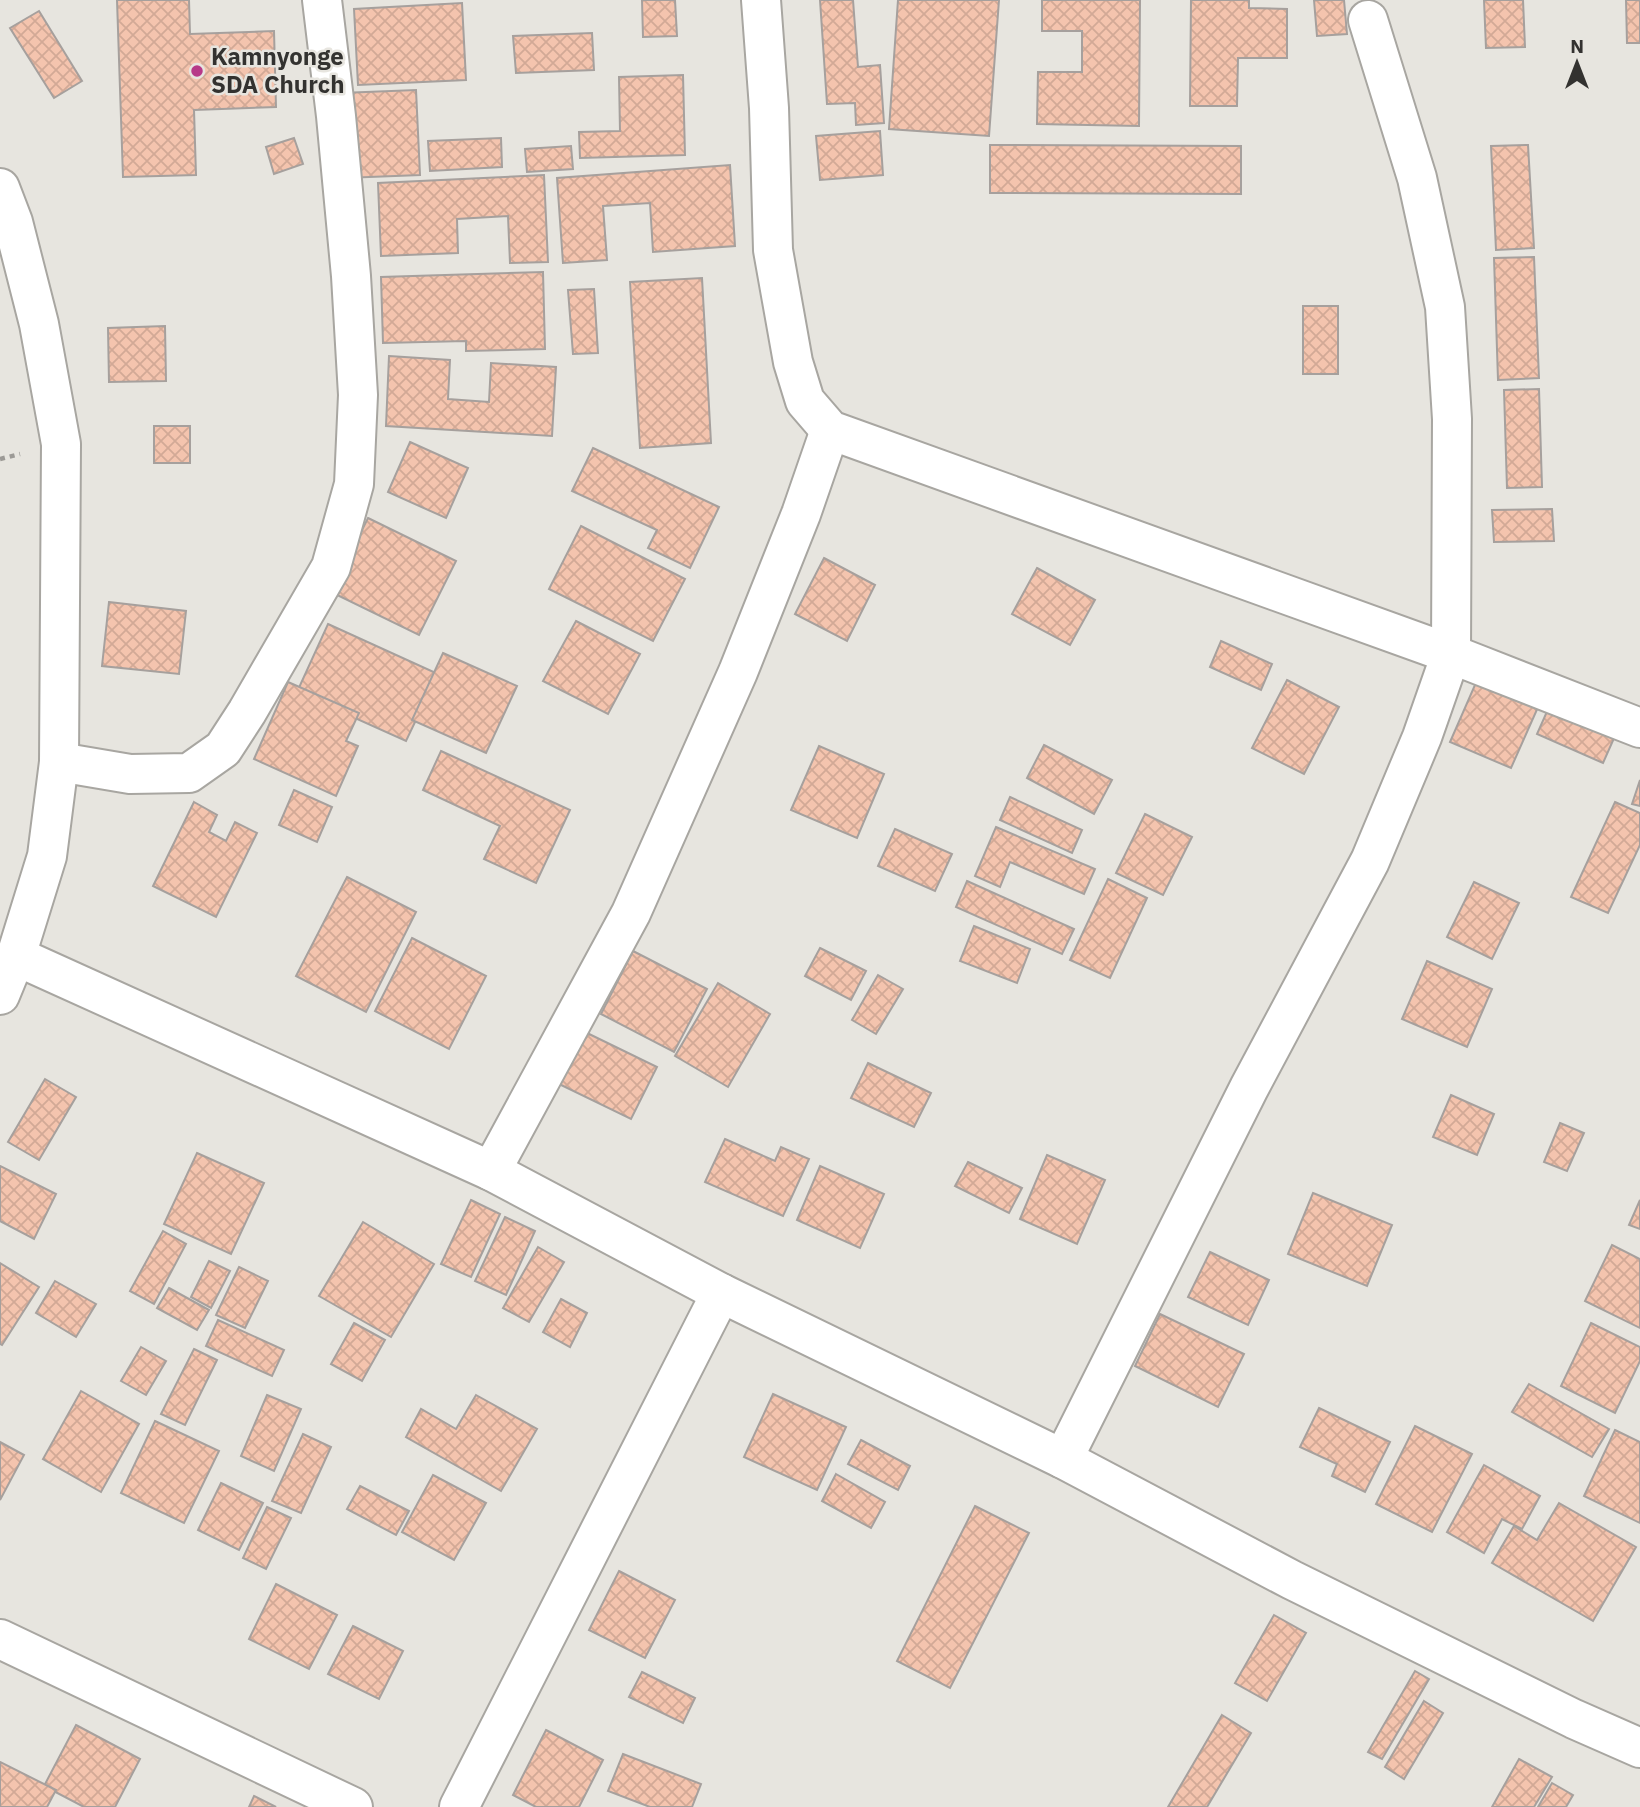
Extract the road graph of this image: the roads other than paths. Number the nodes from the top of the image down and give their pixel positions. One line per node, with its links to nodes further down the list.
1 (322, 0): 8 (street)
2 (761, 0): 5 (street)
3 (1368, 20): 6 (street)
4 (0, 188): 8 (street)
5 (830, 430): 6 (street); 11 (street)
6 (1451, 654): 7 (street); 13 (street)
7 (1640, 728)
8 (59, 762): 9 (street)
9 (16, 956): 10 (street); 11 (street)
10 (0, 995)
11 (491, 1171): 12 (street)
12 (721, 1293): 13 (street); 17 (street)
13 (1063, 1459): 15 (street)
14 (0, 1639): 16 (street)
15 (1640, 1748)
16 (353, 1807)
17 (459, 1807)

